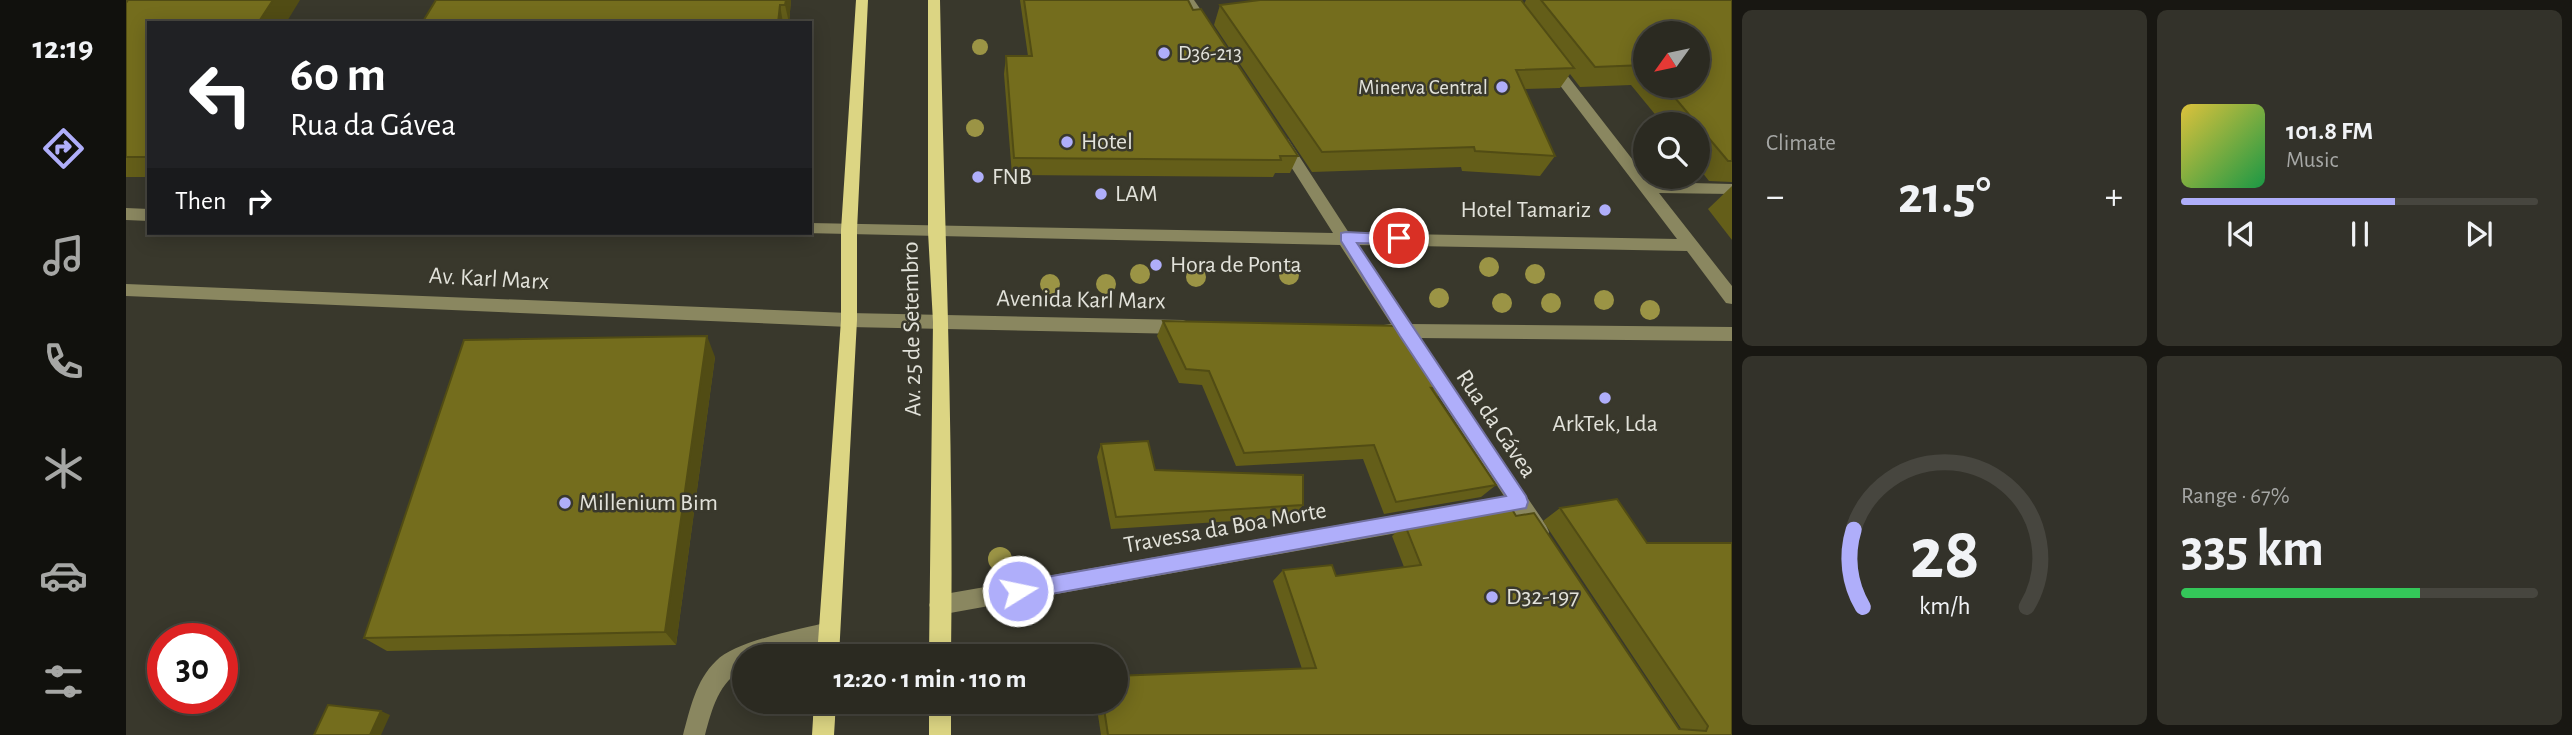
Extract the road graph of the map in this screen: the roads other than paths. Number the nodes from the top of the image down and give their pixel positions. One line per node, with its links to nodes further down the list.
1 (862, 0): 14 (main road)
2 (934, 0): 15 (main road, Av. 25 de Setembro)
3 (1188, 0): 4 (street)
4 (1218, 45)
5 (1545, 55): 7 (street)
6 (1271, 124): 16 (street, Rua da Gávea)
7 (1633, 170)
8 (1710, 188): 10 (street)
9 (1648, 189): 17 (street)
10 (1732, 189)
11 (126, 214): 12 (street)
12 (147, 215)
13 (812, 229): 14 (street)
14 (849, 230): 15 (street); 20 (main road)
15 (936, 232): 16 (street); 21 (main road, Av. 25 de Setembro)
16 (1346, 237): 17 (street); 24 (street, Rua da Gávea)
17 (1691, 245): 19 (street)
18 (126, 290): 20 (street, Av. Karl Marx)
19 (1732, 298)
20 (849, 320): 21 (street, Avenida Karl Marx); 29 (main road)
21 (941, 322): 22 (street, Avenida Karl Marx); 28 (main road, Av. 25 de Setembro)
22 (1200, 327)
23 (1364, 331): 24 (street)
24 (1405, 332): 25 (street); 26 (street, Rua da Gávea)
25 (1732, 334)
26 (1519, 502): 27 (street, Rua da Gávea); 28 (street, Travessa da Boa Morte)
27 (1550, 549)
28 (939, 605): 32 (main road, Av. 25 de Setembro)
29 (830, 632): 30 (street); 31 (main road)
30 (783, 644)
31 (829, 644)
32 (940, 644)
33 (732, 663): 36 (street)
34 (824, 714): 37 (main road)
35 (940, 714): 38 (main road)
36 (694, 735)
37 (823, 735)
38 (940, 735)

